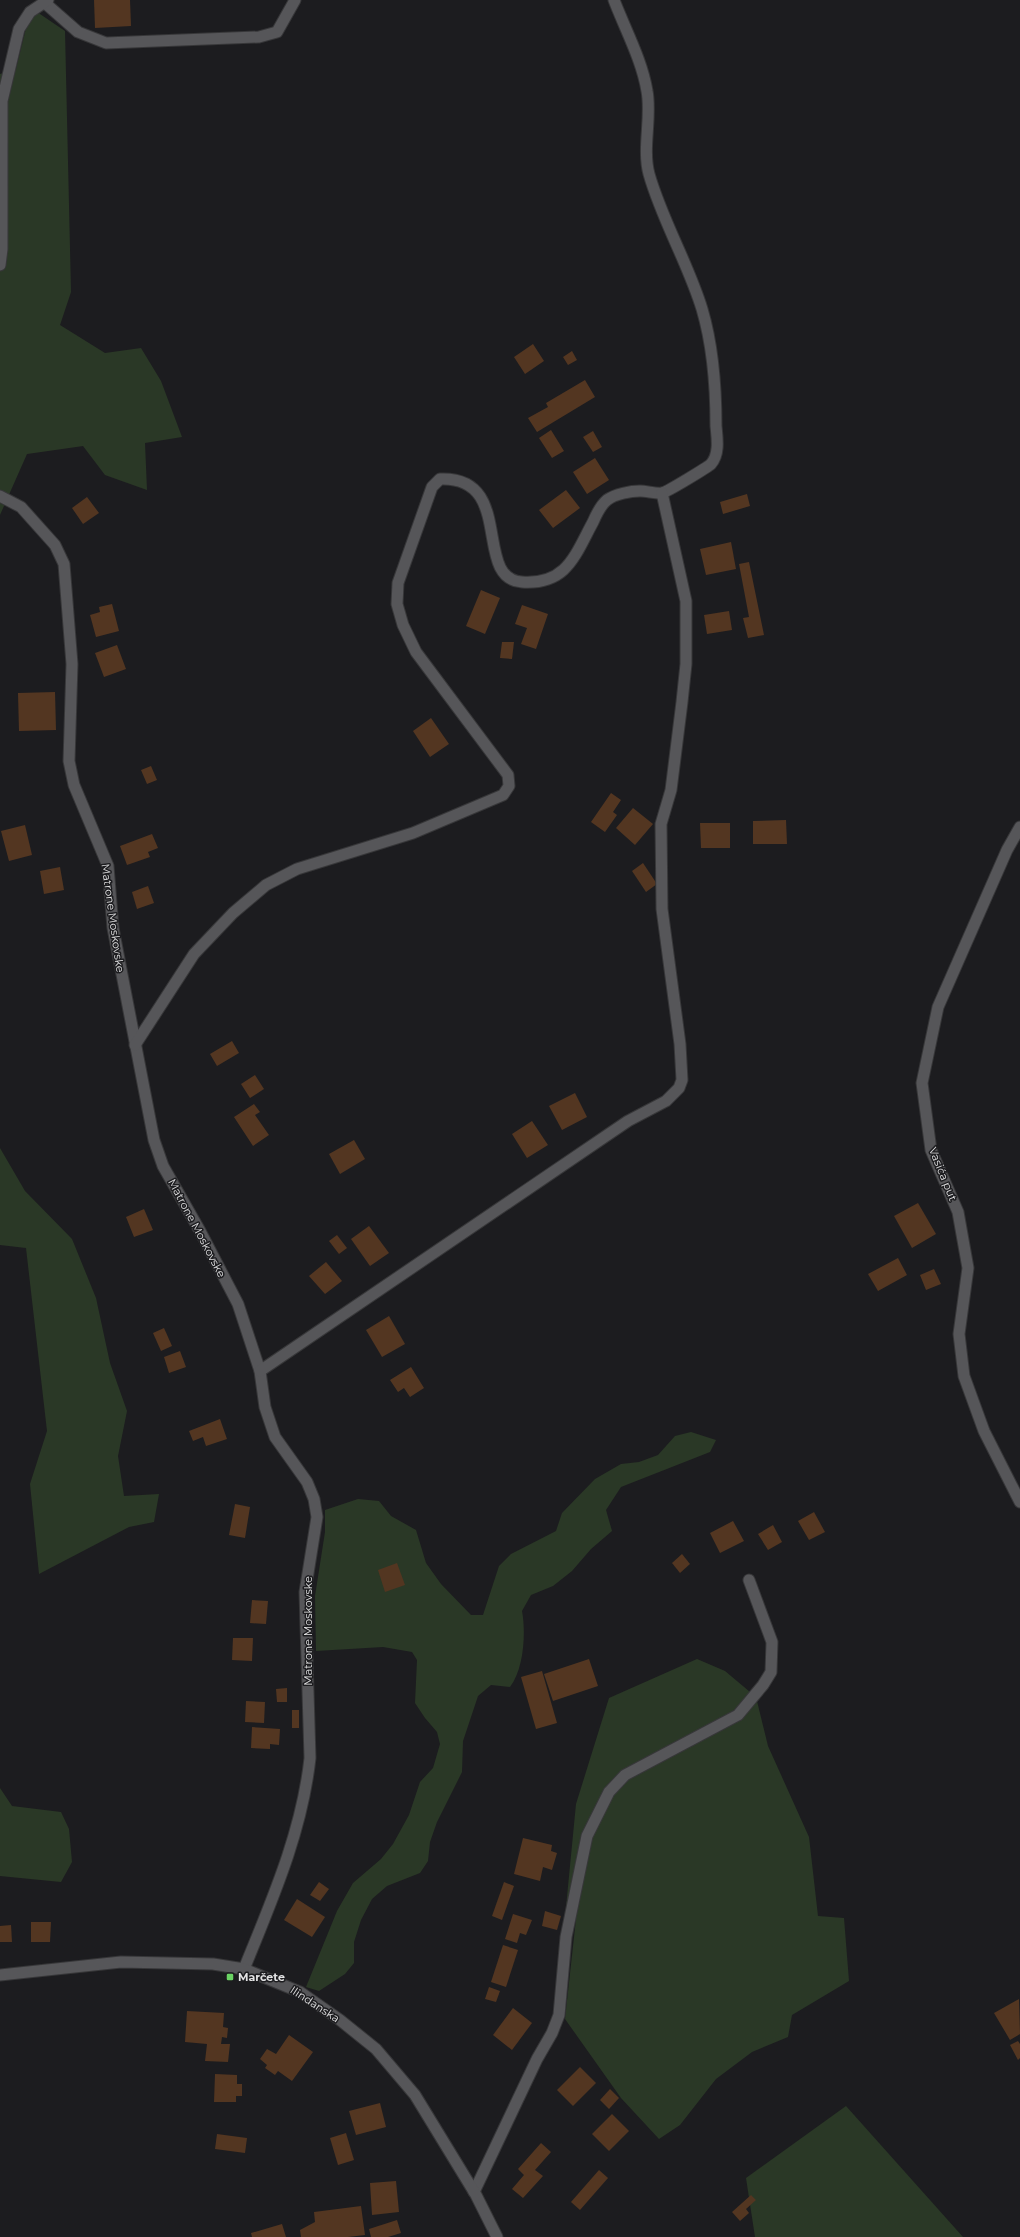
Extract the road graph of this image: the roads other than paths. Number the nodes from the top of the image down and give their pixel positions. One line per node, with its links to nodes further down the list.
1 (295, 0): 3 (street)
2 (614, 0): 5 (street)
3 (46, 2): 4 (street)
4 (0, 265)
5 (662, 493): 8 (street); 9 (street)
6 (0, 496): 8 (street, Matrone Moskovske)
7 (1020, 827): 10 (street, Vasića put)
8 (135, 1045): 9 (street, Matrone Moskovske)
9 (260, 1371): 12 (street, Matrone Moskovske)
10 (1020, 1502)
11 (749, 1580): 14 (street)
12 (244, 1969): 13 (street, Ilindanska); 14 (street, Ilindanska)
13 (0, 1975)
14 (474, 2192): 15 (street, Ilindanska)
15 (497, 2237)

